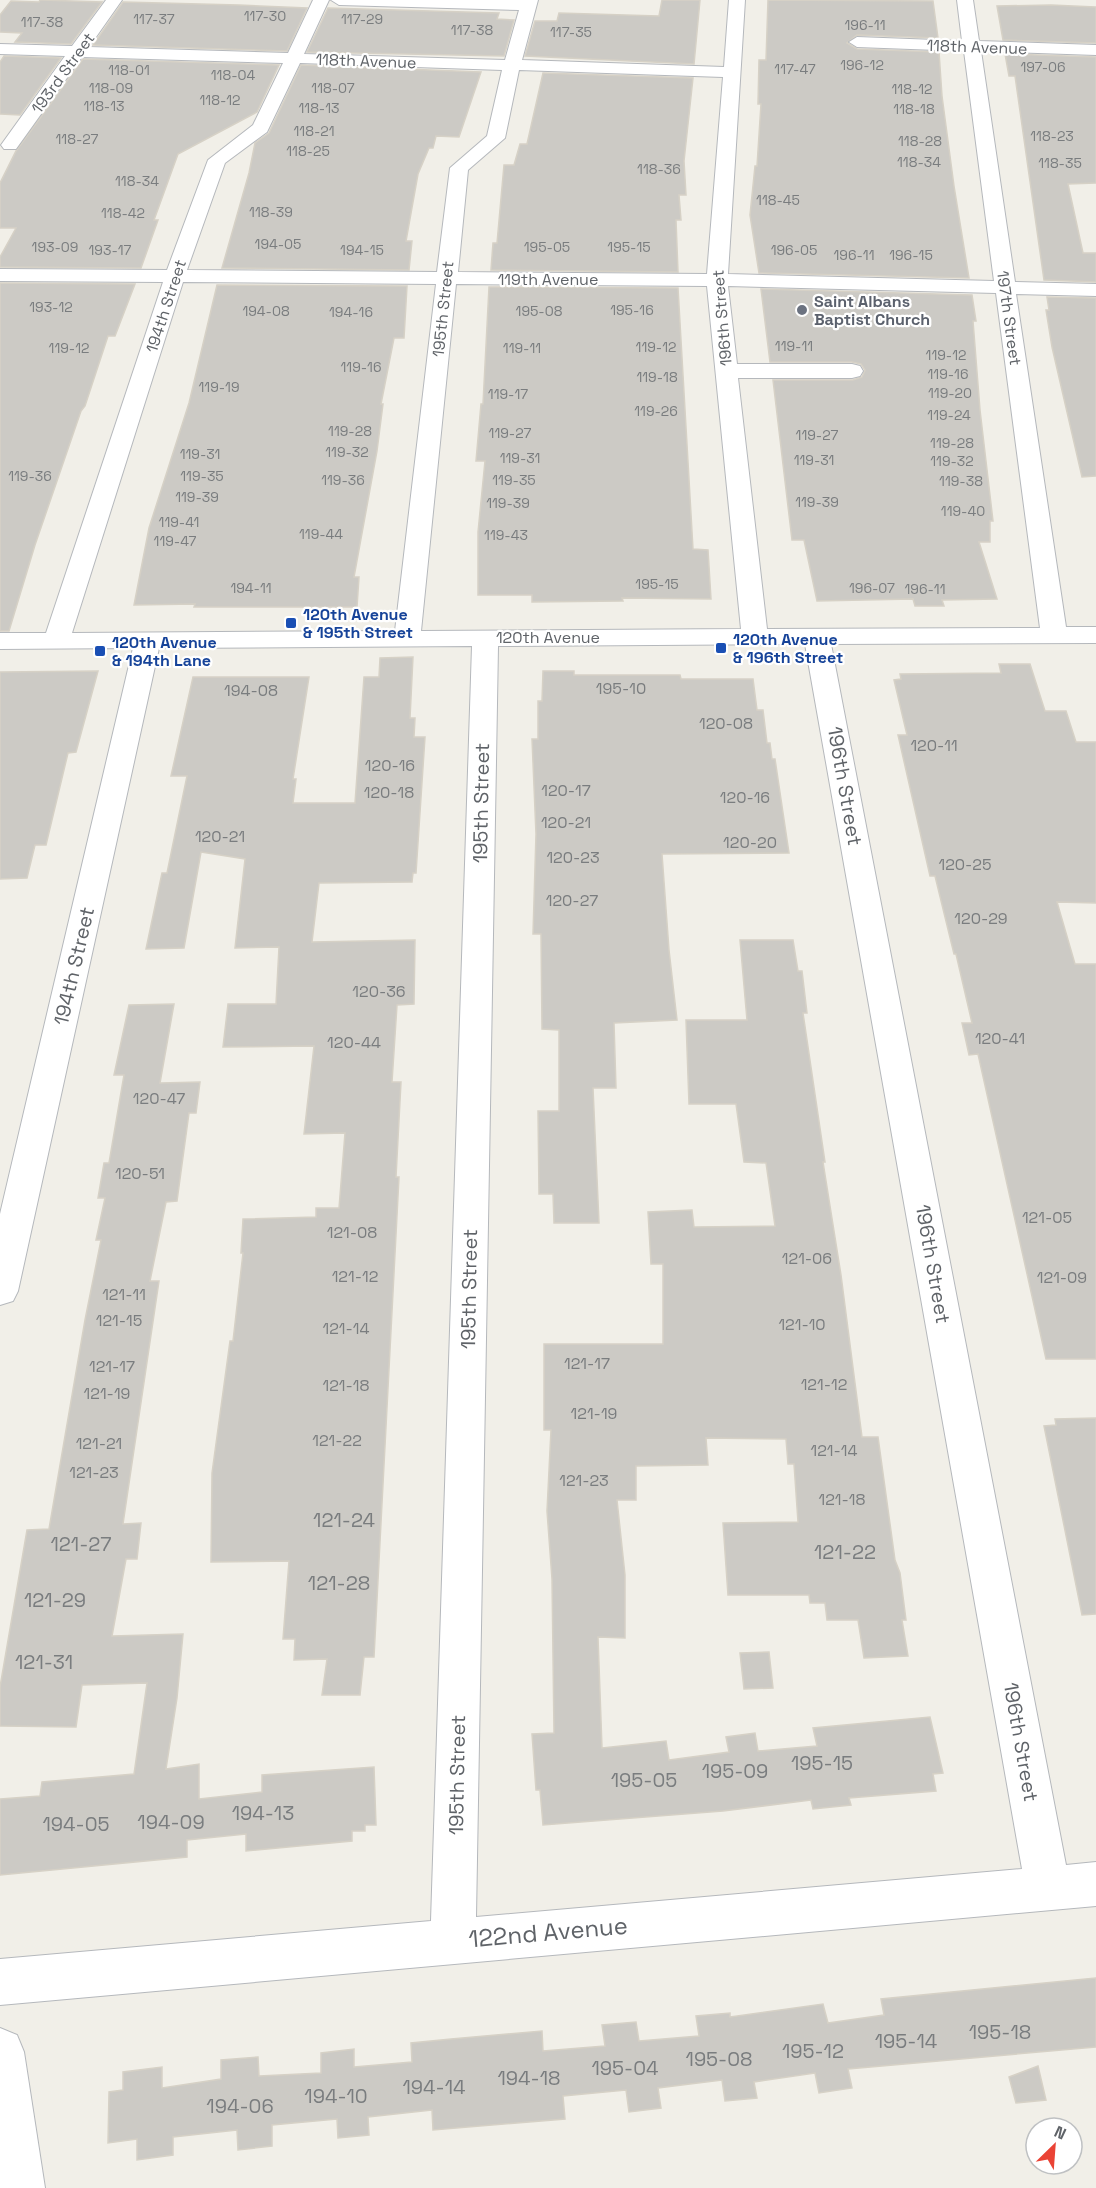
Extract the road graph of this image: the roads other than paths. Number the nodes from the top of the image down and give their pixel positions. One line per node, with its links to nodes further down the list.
1 (114, 0): 11 (street, 193rd Street)
2 (321, 0): 12 (street, 194th Street)
3 (339, 0): 6 (street)
4 (737, 0): 14 (street, 196th Street)
5 (965, 0): 8 (street, 197th Street)
6 (529, 3): 13 (street, 195th Street)
7 (857, 42): 8 (street, 118th Avenue)
8 (972, 46): 10 (street, 118th Avenue); 20 (street, 197th Street)
9 (0, 49): 11 (street, 118th Avenue)
10 (1096, 50)
11 (79, 52): 12 (street, 118th Avenue); 15 (street, 193rd Street)
12 (293, 58): 13 (street, 118th Avenue); 17 (street, 194th Street)
13 (512, 65): 14 (street, 118th Avenue); 18 (street, 195th Street)
14 (732, 72): 19 (street, 196th Street)
15 (10, 145)
16 (0, 275): 17 (street, 119th Avenue)
17 (175, 276): 18 (street, 119th Avenue); 30 (street, 194th Street)
18 (446, 278): 19 (street, 119th Avenue); 28 (street, 195th Street)
19 (717, 280): 20 (street, 119th Avenue); 22 (street, 196th Street)
20 (1005, 287): 21 (street, 119th Avenue); 24 (street, 197th Street)
21 (1096, 290)
22 (727, 371): 23 (street); 26 (street, 196th Street)
23 (852, 371)
24 (1054, 635): 25 (street, 120th Avenue); 27 (street, 120th Avenue)
25 (1096, 635)
26 (755, 636): 27 (street, 120th Avenue); 29 (street, 120th Avenue)
27 (817, 637): 35 (street, 196th Street)
28 (407, 638): 29 (street, 120th Avenue); 31 (street, 120th Avenue)
29 (485, 638): 36 (street, 195th Street)
30 (57, 640): 31 (street, 120th Avenue); 32 (street, 120th Avenue)
31 (148, 640): 33 (street, 194th Street)
32 (0, 641)
33 (0, 1291)
34 (1096, 1884): 35 (street, 122nd Avenue)
35 (1048, 1890): 36 (street, 122nd Avenue)
36 (453, 1940): 37 (street, 122nd Avenue)
37 (0, 1982)
38 (0, 2052): 39 (street)
39 (20, 2188)

